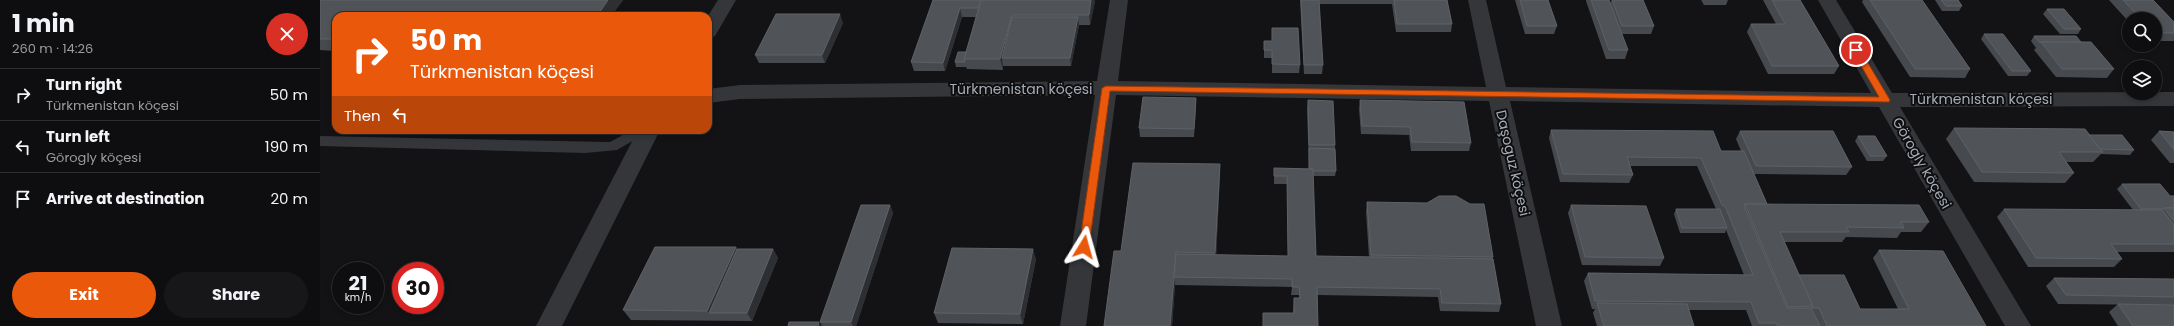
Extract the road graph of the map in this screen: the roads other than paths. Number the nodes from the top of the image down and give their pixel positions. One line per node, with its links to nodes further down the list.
1 (727, 0): 5 (street)
2 (1118, 0): 6 (street)
3 (1477, 0): 7 (street, Daşoguz köçesi)
4 (1826, 0): 10 (street, Görogly köçesi)
5 (712, 25)
6 (1106, 88): 7 (street, Türkmenistan köçesi); 8 (street, Türkmenistan köçesi); 15 (street)
7 (1498, 95): 10 (street, Türkmenistan köçesi); 16 (street, Daşoguz köçesi)
8 (712, 96)
9 (2174, 99): 10 (street, Türkmenistan köçesi)
10 (1886, 100): 17 (street, Görogly köçesi)
11 (635, 134): 13 (lane)
12 (647, 134): 14 (street)
13 (320, 141)
14 (549, 326)
15 (1074, 326)
16 (1549, 326)
17 (2018, 326)

